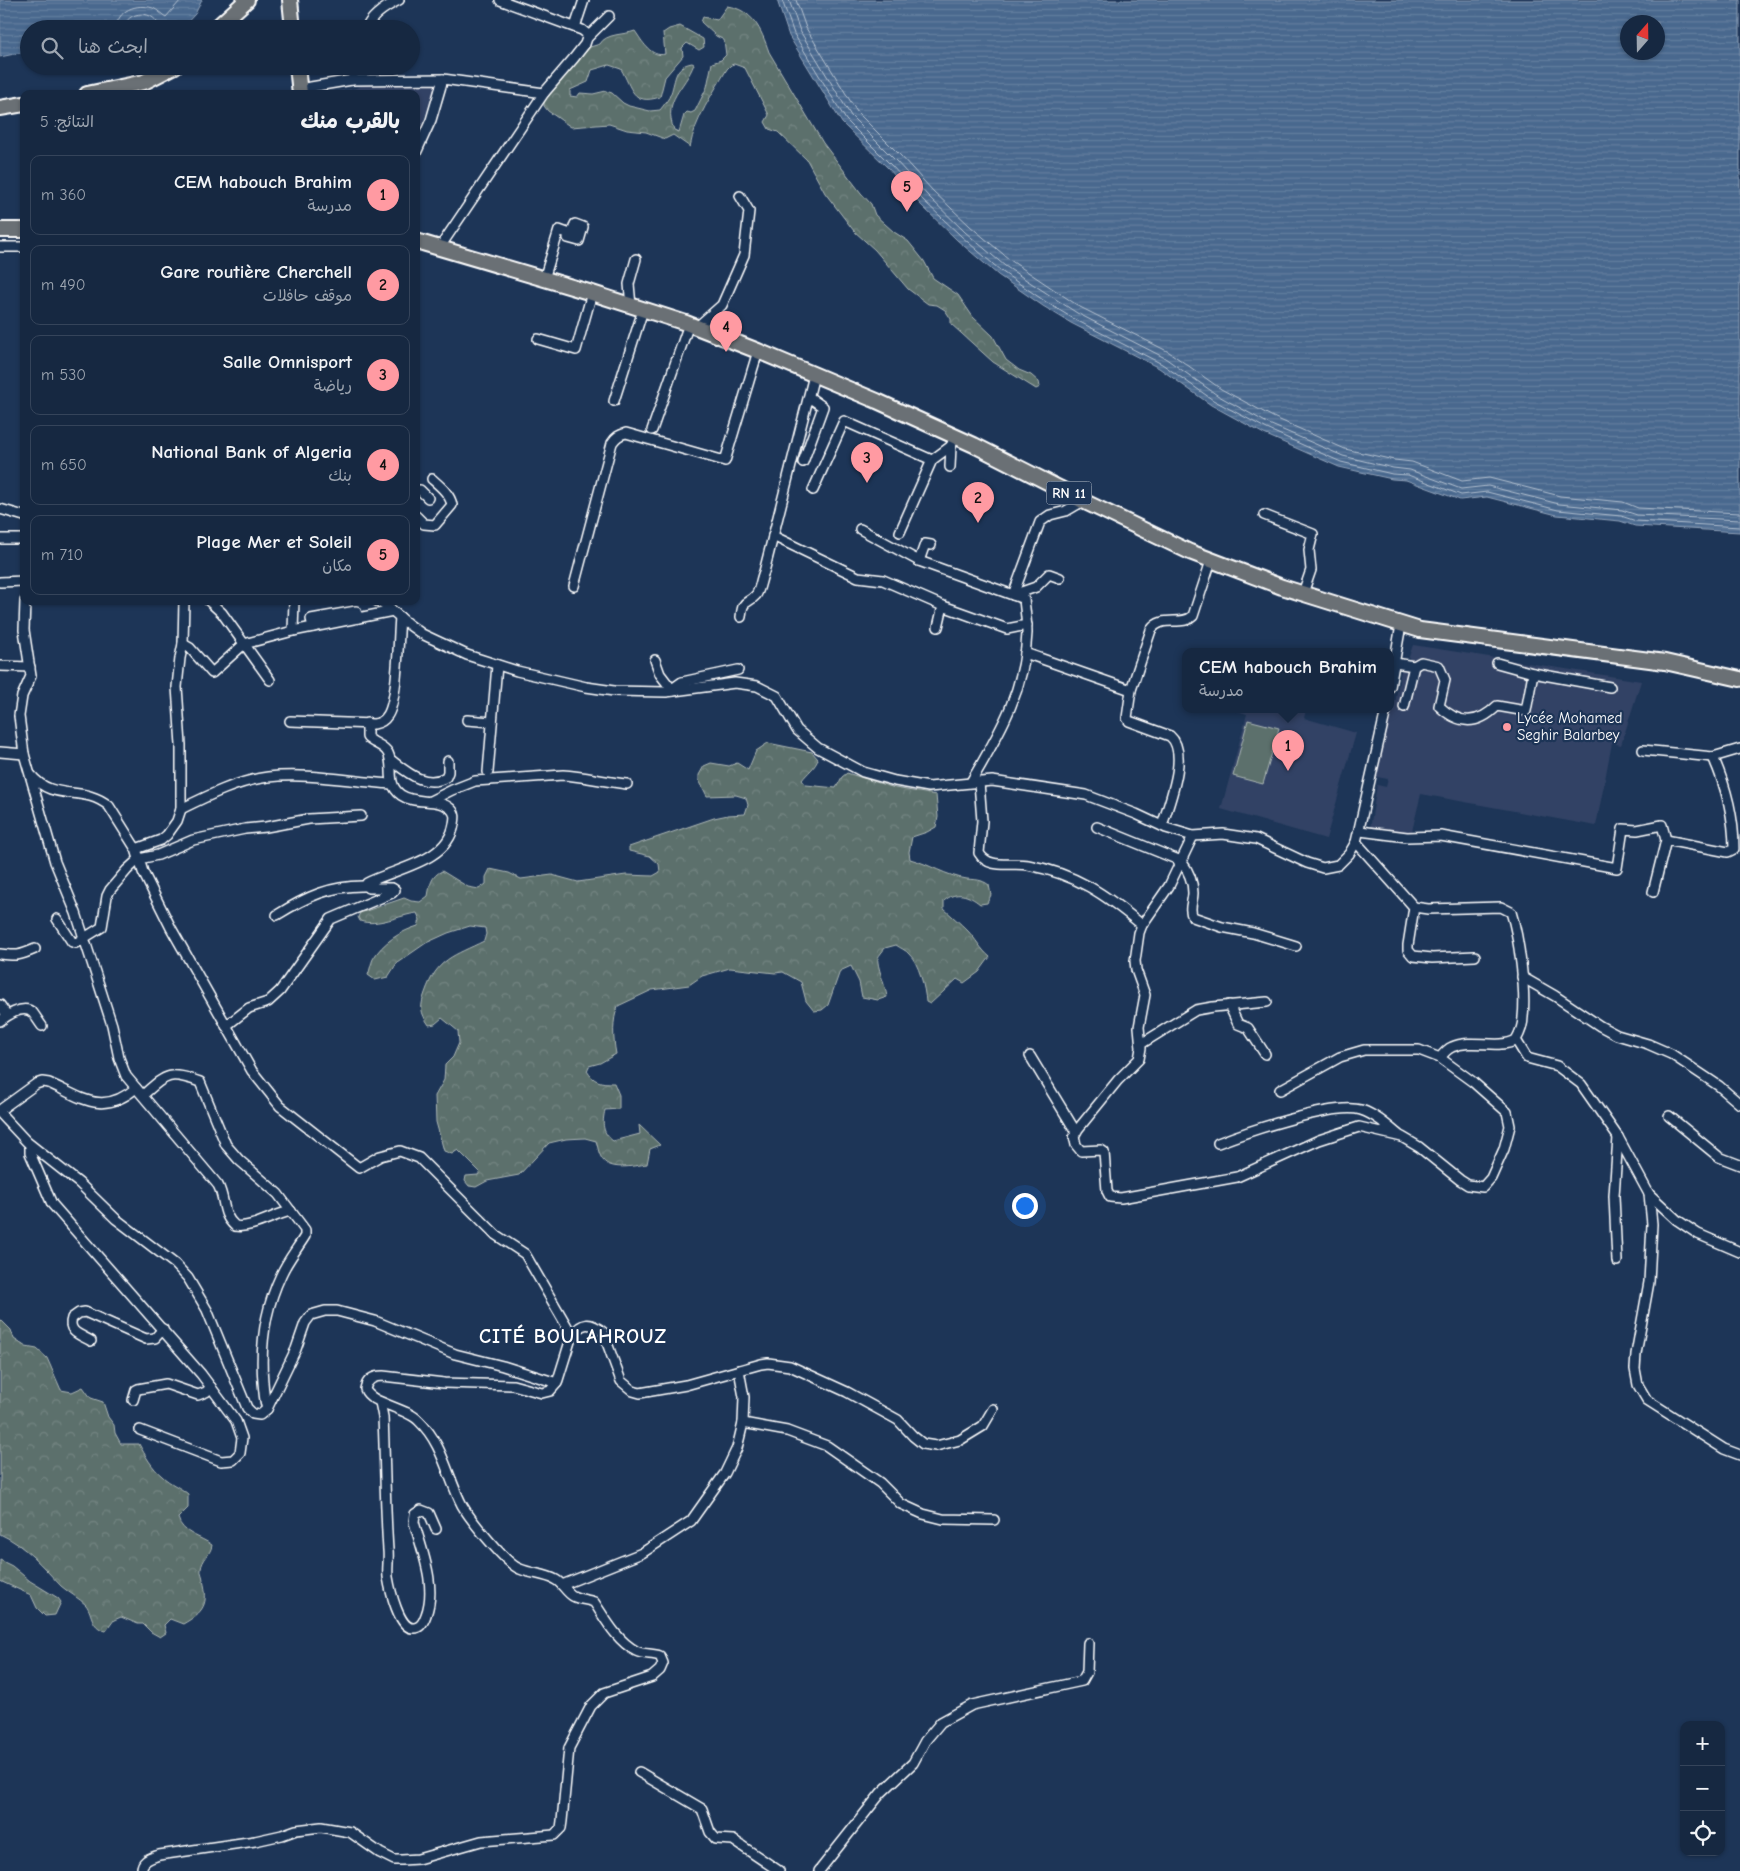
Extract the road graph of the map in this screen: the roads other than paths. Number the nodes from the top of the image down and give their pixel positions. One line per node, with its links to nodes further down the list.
1 (247, 0): 7 (main road)
2 (290, 0): 8 (main road)
3 (399, 0): 9 (street)
4 (500, 0): 10 (street)
5 (584, 0): 10 (street)
6 (609, 16): 11 (street)
7 (225, 20)
8 (292, 20)
9 (371, 20)
10 (576, 27): 11 (street)
11 (587, 38): 20 (street)
12 (158, 75): 17 (main road)
13 (298, 75): 18 (main road)
14 (353, 75): 16 (street)
15 (444, 79): 16 (street); 20 (street); 23 (street)
16 (352, 80): 19 (street)
17 (106, 90)
18 (300, 90)
19 (305, 90)
20 (544, 93): 30 (street)
21 (20, 105): 22 (main road)
22 (0, 108)
23 (420, 145)
24 (740, 196): 36 (street)
25 (0, 230): 26 (main road)
26 (20, 230)
27 (570, 234): 33 (street)
28 (420, 242): 30 (main road, RN 11)
29 (0, 247): 31 (street)
30 (440, 247): 33 (main road, RN 11)
31 (20, 248)
32 (636, 259): 35 (street)
33 (544, 279): 34 (main road, RN 11)
34 (592, 293): 35 (main road, RN 11); 37 (street)
35 (637, 308): 36 (main road, RN 11); 41 (street)
36 (693, 326): 38 (main road, RN 11); 42 (street)
37 (538, 339)
38 (758, 350): 39 (main road, RN 11); 67 (street)
39 (814, 375): 40 (street); 43 (main road, RN 11)
40 (809, 397): 45 (street); 58 (street)
41 (614, 401)
42 (652, 430)
43 (953, 442): 44 (street); 46 (street); 51 (main road, RN 11)
44 (932, 460): 49 (street); 57 (street)
45 (803, 462)
46 (950, 467)
47 (432, 478): 55 (street)
48 (420, 490): 50 (street)
49 (813, 490)
50 (428, 498)
51 (1083, 501): 63 (main road, RN 11); 69 (street)
52 (0, 509): 53 (street)
53 (20, 515)
54 (1264, 515): 68 (street)
55 (420, 524)
56 (860, 529): 62 (street)
57 (900, 532)
58 (773, 536): 75 (street); 77 (street)
59 (0, 539): 60 (street)
60 (20, 539)
61 (931, 545): 62 (street)
62 (919, 561): 69 (street)
63 (1211, 561): 68 (main road, RN 11); 98 (street)
64 (1060, 578): 69 (street)
65 (20, 580): 66 (street)
66 (0, 582)
67 (574, 586)
68 (1304, 594): 79 (main road, RN 11)
69 (1019, 595): 78 (street)
70 (24, 605): 91 (street)
71 (184, 605): 82 (street)
72 (213, 605): 83 (street)
73 (294, 605): 81 (street)
74 (383, 605): 76 (street)
75 (943, 606): 78 (street); 80 (street)
76 (396, 614): 81 (street); 88 (street); 105 (street)
77 (741, 617)
78 (1026, 625): 84 (street)
79 (1401, 625): 86 (street); 95 (main road, RN 11)
80 (938, 627)
81 (293, 631): 83 (street)
82 (183, 644): 83 (street); 121 (street)
83 (244, 644): 96 (street)
84 (1025, 653): 98 (street); 115 (street)
85 (655, 660): 99 (street)
86 (1396, 663): 90 (street); 93 (street)
87 (1497, 663): 94 (street)
88 (497, 665): 99 (street); 104 (street)
89 (0, 666): 91 (street)
90 (1414, 666): 94 (street); 100 (street)
91 (30, 667): 109 (street)
92 (738, 670): 99 (street)
93 (1394, 671)
94 (1533, 673): 97 (street)
95 (1740, 679)
96 (270, 680)
97 (1610, 686)
98 (1131, 690): 123 (street)
99 (673, 691): 115 (street)
100 (1404, 708)
101 (1385, 713): 125 (street)
102 (467, 720): 104 (street)
103 (290, 721): 105 (street)
104 (492, 722): 114 (street)
105 (366, 724): 111 (street)
106 (1740, 749): 110 (street)
107 (1643, 750): 110 (street)
108 (0, 752): 109 (street)
109 (24, 754): 113 (street)
110 (1713, 757): 127 (street)
111 (390, 760): 112 (street); 116 (street)
112 (448, 761)
113 (30, 772): 118 (street); 119 (street)
114 (488, 772)
115 (975, 782): 123 (street); 137 (street)
116 (392, 784): 120 (street); 121 (street)
117 (627, 784): 120 (street)
118 (51, 790): 119 (street); 129 (street)
119 (37, 799): 138 (street)
120 (430, 802): 132 (street)
121 (181, 809): 129 (street)
122 (361, 816): 130 (street)
123 (1162, 826): 126 (street)
124 (1097, 827): 131 (street)
125 (1360, 831): 127 (street); 128 (street)
126 (1193, 836): 128 (street); 131 (street)
127 (1666, 840): 133 (street)
128 (1356, 842): 134 (street)
129 (136, 849): 130 (street)
130 (139, 859): 138 (street); 149 (street)
131 (1181, 861): 137 (street); 139 (street)
132 (366, 886): 135 (street); 149 (street)
133 (1653, 892)
134 (1414, 907): 142 (street); 143 (street)
135 (277, 914)
136 (57, 919): 138 (street)
137 (1142, 925): 151 (street)
138 (84, 938): 155 (street)
139 (1296, 946)
140 (35, 949): 141 (street)
141 (0, 954)
142 (1475, 956)
143 (1522, 977): 150 (street); 158 (street)
144 (1267, 1002): 146 (street)
145 (0, 1005): 147 (street)
146 (1228, 1005): 151 (street); 152 (street)
147 (3, 1018): 148 (street)
148 (42, 1026)
149 (226, 1026): 172 (street)
150 (1516, 1040): 154 (street); 162 (street)
151 (1141, 1044): 161 (street)
152 (1264, 1054)
153 (1030, 1056): 161 (street)
154 (1440, 1058): 156 (street); 163 (street)
155 (136, 1088): 157 (street); 159 (street)
156 (1280, 1090)
157 (143, 1095): 168 (street); 168 (street)
158 (1740, 1104)
159 (0, 1111): 165 (street)
160 (1669, 1116): 166 (street)
161 (1076, 1132): 163 (street)
162 (1618, 1136): 167 (street); 170 (street)
163 (1402, 1137): 164 (street)
164 (1218, 1143)
165 (30, 1145): 171 (street); 179 (street)
166 (1740, 1165)
167 (1649, 1194): 169 (street); 183 (street)
168 (291, 1211): 179 (street)
169 (1740, 1252)
170 (1617, 1261)
171 (163, 1330): 173 (street); 176 (street)
172 (572, 1335): 174 (street); 175 (street)
173 (91, 1341)
174 (739, 1370): 180 (street); 181 (street)
175 (558, 1383): 178 (street); 179 (street)
176 (211, 1387): 177 (street); 182 (street)
177 (132, 1400)
178 (380, 1402): 185 (street); 186 (street)
179 (267, 1409)
180 (993, 1409)
181 (743, 1423): 184 (street); 186 (street)
182 (140, 1430)
183 (1740, 1455)
184 (994, 1520)
185 (436, 1530)
186 (562, 1585): 189 (street)
187 (1088, 1643): 191 (street)
188 (639, 1772): 190 (street)
189 (142, 1871)
190 (779, 1871)
191 (819, 1871)

